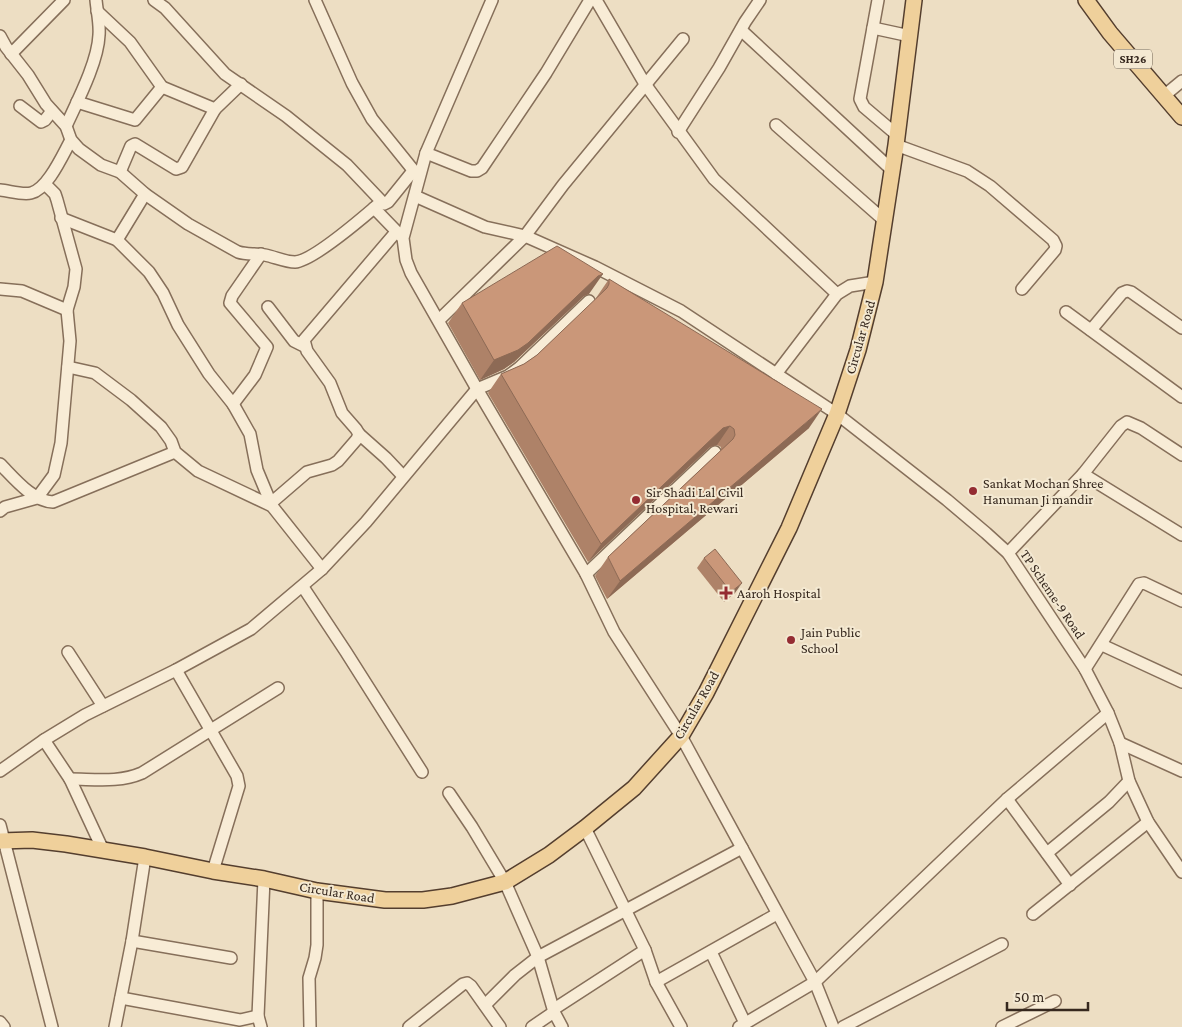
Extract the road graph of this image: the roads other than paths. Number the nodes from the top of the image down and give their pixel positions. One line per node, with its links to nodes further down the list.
1 (64, 0): 17 (street)
2 (154, 0): 19 (street)
3 (315, 0): 36 (street)
4 (492, 0): 33 (street)
5 (590, 0): 33 (street)
6 (596, 0): 20 (street)
7 (760, 0): 13 (street)
8 (878, 0): 12 (street)
9 (914, 0): 15 (main road, Circular Road)
10 (1086, 0): 22 (main road, SH26)
11 (97, 6): 21 (street); 23 (street)
12 (873, 28): 15 (street); 32 (street)
13 (741, 30): 30 (street); 34 (street)
14 (0, 36): 17 (street)
15 (910, 36): 32 (main road, Circular Road)
16 (683, 39): 20 (street)
17 (6, 51): 26 (street)
18 (1182, 82): 22 (street)
19 (241, 84): 25 (street); 41 (street)
20 (645, 84): 30 (street); 45 (street)
21 (162, 87): 23 (street); 25 (street)
22 (1165, 95): 27 (main road, SH26)
23 (77, 102): 29 (street)
24 (20, 106): 26 (street)
25 (215, 109): 35 (street)
26 (52, 112): 29 (street)
27 (1182, 117)
28 (776, 125): 43 (street)
29 (66, 126): 31 (street)
30 (678, 132): 51 (street)
31 (71, 140): 35 (street); 37 (street)
32 (897, 140): 34 (main road, Circular Road); 50 (street)
33 (426, 153): 36 (street)
34 (892, 170): 43 (main road, Circular Road)
35 (120, 172): 39 (street)
36 (416, 174): 40 (street); 41 (street)
37 (45, 184): 38 (street); 42 (street)
38 (0, 190)
39 (145, 194): 46 (street); 47 (street)
40 (415, 196): 44 (street); 45 (street, TP Scheme-9 Road)
41 (377, 205): 44 (street); 47 (street)
42 (61, 218): 46 (street); 54 (street)
43 (884, 221): 48 (main road, Circular Road)
44 (400, 235): 56 (street); 59 (street)
45 (525, 236): 56 (street); 61 (street, TP Scheme-9 Road)
46 (116, 240): 64 (street)
47 (261, 254): 64 (street)
48 (875, 282): 51 (street); 65 (main road, Circular Road)
49 (0, 288): 54 (street)
50 (1022, 289)
51 (837, 294): 61 (street)
52 (589, 301): 62 (street)
53 (268, 308): 59 (street)
54 (67, 310): 60 (street)
55 (1066, 312): 58 (street)
56 (439, 320): 62 (street)
57 (1182, 328): 58 (street)
58 (1091, 330): 63 (street)
59 (304, 346): 66 (street)
60 (68, 367): 67 (street); 73 (street)
61 (776, 374): 65 (street, TP Scheme-9 Road)
62 (477, 389): 72 (street); 79 (street)
63 (1182, 397)
64 (233, 404): 74 (street)
65 (837, 414): 77 (street, TP Scheme-9 Road); 91 (main road, Circular Road)
66 (359, 434): 72 (street); 74 (street)
67 (175, 452): 73 (street); 74 (street)
68 (715, 452): 79 (street)
69 (1182, 455): 71 (street)
70 (0, 464): 73 (street)
71 (1083, 474): 76 (street); 77 (street)
72 (403, 476): 78 (street)
73 (37, 498): 75 (street)
74 (271, 504): 78 (street)
75 (0, 511)
76 (1182, 535)
77 (1008, 553): 84 (street, TP Scheme-9 Road)
78 (322, 570): 80 (street)
79 (586, 574): 91 (street)
80 (303, 587): 85 (street); 96 (street)
81 (1182, 601): 82 (street)
82 (1102, 645): 84 (street); 86 (street, TP Scheme-9 Road)
83 (68, 652): 88 (street)
84 (1085, 669): 89 (street, TP Scheme-9 Road)
85 (176, 670): 88 (street); 90 (street)
86 (1182, 682)
87 (278, 688): 90 (street)
88 (103, 706): 92 (street)
89 (1108, 713): 93 (street, TP Scheme-9 Road); 100 (street)
90 (210, 730): 97 (street); 109 (street)
91 (681, 736): 103 (main road, Circular Road); 105 (street)
92 (44, 740): 94 (street); 97 (street)
93 (1120, 743): 95 (street); 98 (street, TP Scheme-9 Road)
94 (0, 771)
95 (1182, 771)
96 (422, 772)
97 (70, 778): 106 (street)
98 (1129, 781): 101 (street, TP Scheme-9 Road); 107 (street)
99 (449, 793): 112 (street)
100 (1007, 799): 107 (street); 125 (street)
101 (1148, 822): 110 (street, TP Scheme-9 Road); 113 (street)
102 (0, 826): 104 (street)
103 (585, 828): 112 (main road, Circular Road); 115 (street)
104 (2, 842): 106 (main road, Circular Road); 134 (street)
105 (742, 848): 115 (street); 116 (street)
106 (103, 850): 108 (main road, Circular Road)
107 (1047, 853): 113 (street)
108 (145, 857): 109 (main road, Circular Road); 118 (street)
109 (214, 871): 111 (main road, Circular Road)
110 (1182, 872)
111 (264, 878): 114 (main road, Circular Road); 130 (street)
112 (505, 882): 114 (main road, Circular Road); 122 (street)
113 (1070, 885): 117 (street)
114 (317, 891): 136 (street)
115 (624, 910): 120 (street); 122 (street)
116 (777, 914): 121 (street); 125 (street)
117 (1033, 914)
118 (132, 941): 123 (street); 126 (street)
119 (1002, 944): 143 (street)
120 (645, 950): 124 (street); 129 (street)
121 (711, 952): 124 (street); 132 (street)
122 (538, 957): 128 (street); 129 (street)
123 (231, 958)
124 (656, 982): 141 (street)
125 (815, 982): 132 (street); 142 (street)
126 (121, 998): 130 (street); 135 (street)
127 (1055, 1001): 144 (street)
128 (485, 1005): 137 (street); 138 (street)
129 (554, 1011): 139 (street); 140 (street)
130 (260, 1021)
131 (0, 1022): 133 (street)
132 (742, 1025)
133 (4, 1027)
134 (52, 1027)
135 (115, 1027)
136 (310, 1027)
137 (409, 1027)
138 (500, 1027)
139 (532, 1027)
140 (562, 1027)
141 (681, 1027)
142 (833, 1027)
143 (843, 1027)
144 (1002, 1027)

